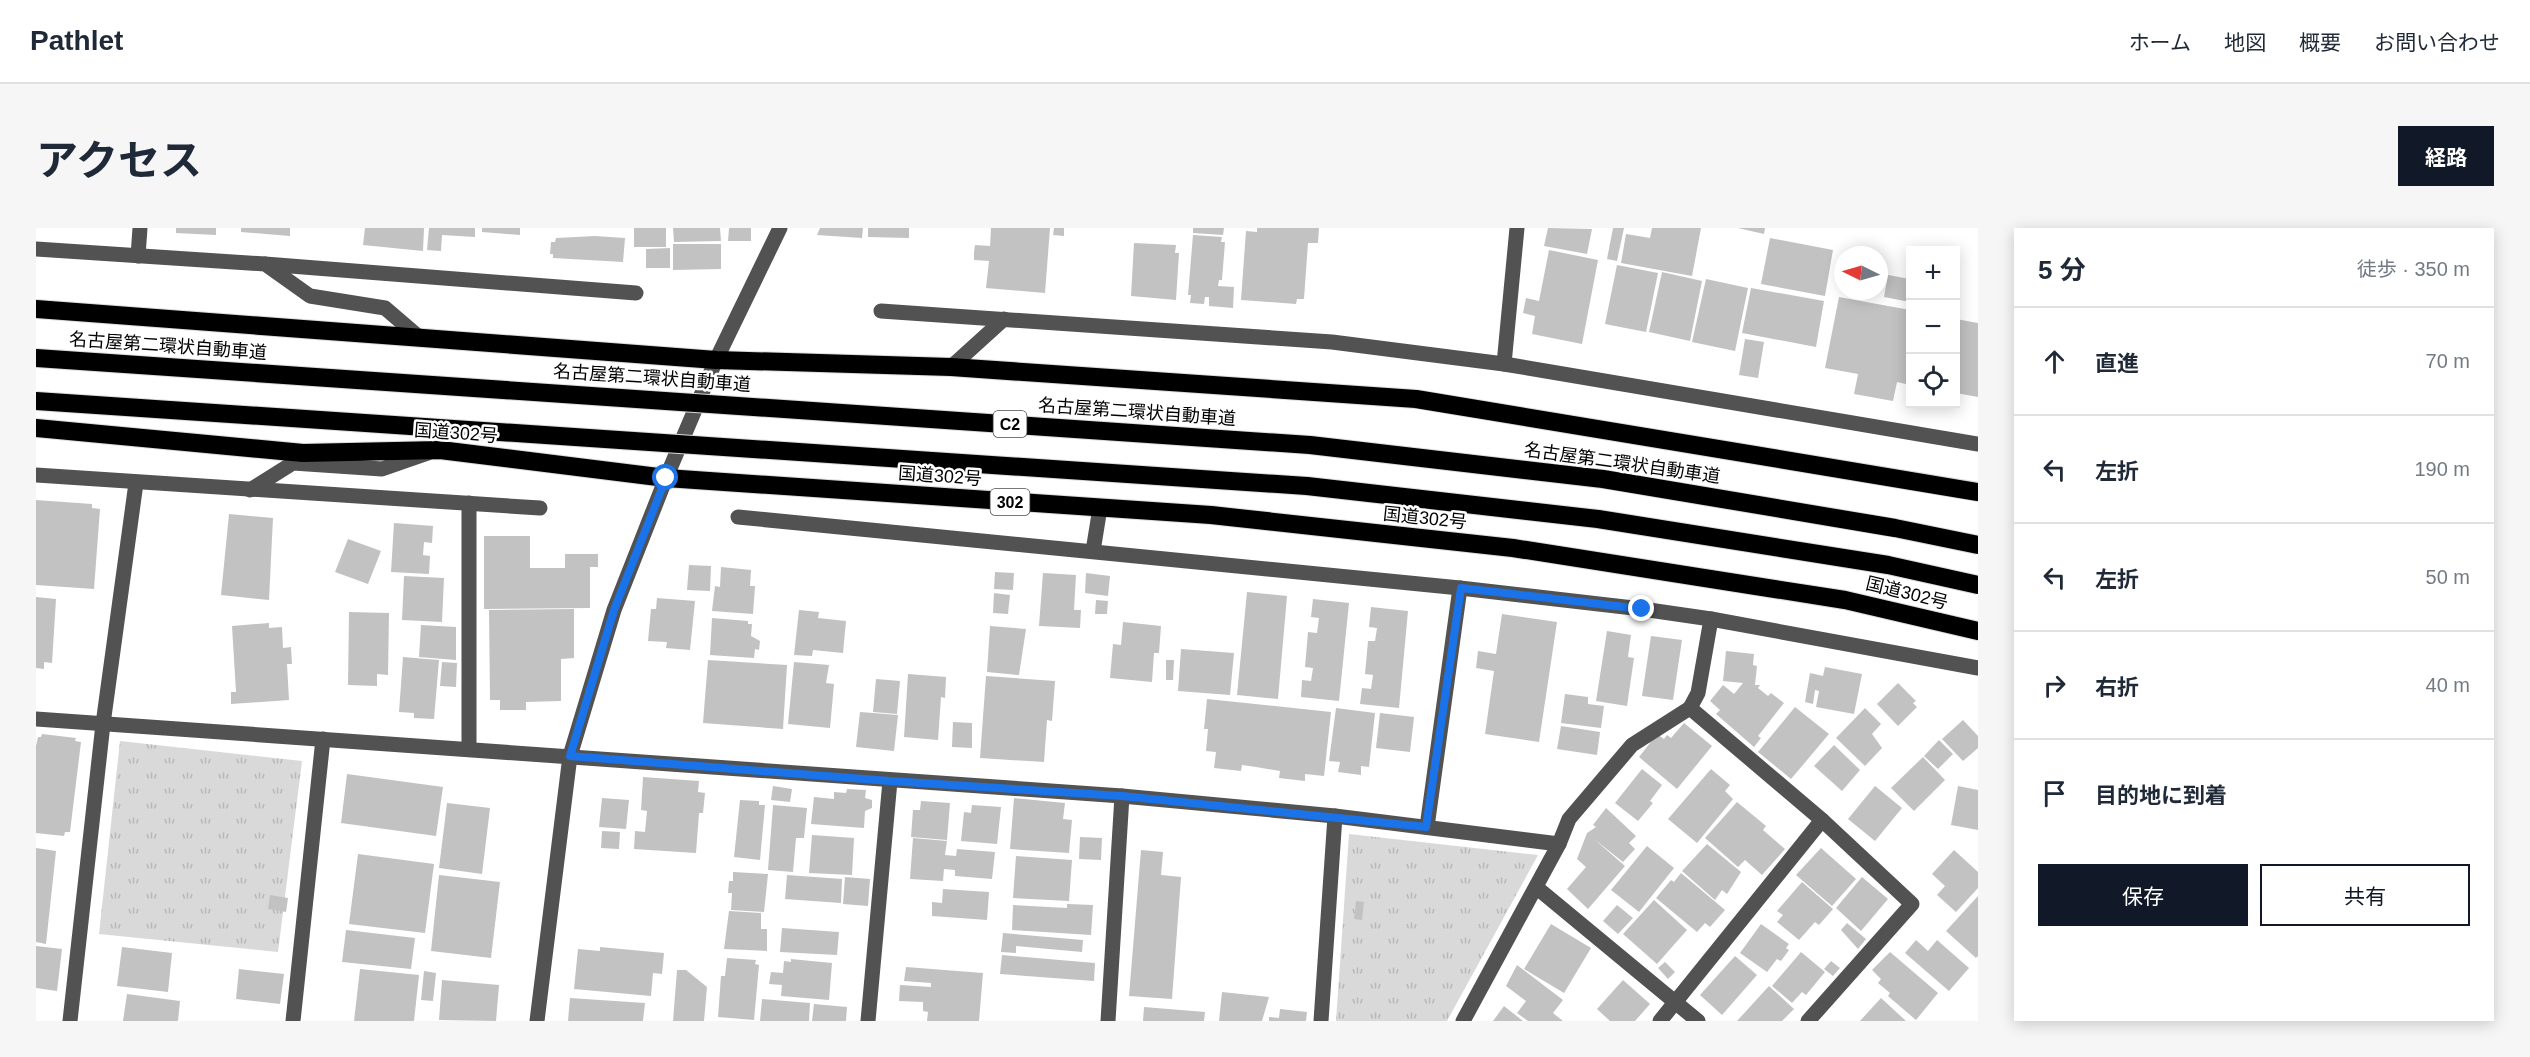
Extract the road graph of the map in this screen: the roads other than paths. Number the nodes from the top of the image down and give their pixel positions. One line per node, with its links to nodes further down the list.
1 (140, 228): 5 (street)
2 (780, 228): 13 (street)
3 (1517, 228): 14 (street)
4 (36, 249): 5 (street)
5 (138, 256): 6 (street)
6 (265, 264): 7 (street); 11 (street)
7 (636, 292)
8 (36, 309): 11 (highway)
9 (880, 311): 10 (street)
10 (1004, 319): 14 (street); 15 (street)
11 (420, 338): 13 (highway)
12 (36, 358): 29 (highway, 名古屋第二環状自動車道 / C2, bridge)
13 (716, 360): 15 (highway); 21 (street)
14 (1504, 364): 18 (street)
15 (951, 367): 24 (highway)
16 (36, 401): 31 (highway, bridge)
17 (36, 428): 19 (highway, 国道302号 / 302)
18 (1978, 444)
19 (440, 450): 21 (highway, 国道302号 / 302); 23 (street)
20 (36, 475): 22 (street)
21 (666, 478): 27 (highway, 国道302号 / 302); 41 (street)
22 (136, 483): 23 (street); 38 (street)
23 (250, 490): 25 (street)
24 (1978, 492)
25 (469, 503): 26 (street); 40 (street)
26 (540, 508)
27 (1100, 508): 30 (street); 34 (highway, 国道302号 / 302)
28 (738, 518): 30 (street)
29 (1978, 545)
30 (1093, 551): 32 (street)
31 (1978, 585)
32 (1461, 588): 33 (street); 46 (street)
33 (1711, 619): 35 (street); 36 (street)
34 (1978, 632)
35 (1978, 668)
36 (1690, 708): 45 (street); 47 (street)
37 (36, 719): 38 (street)
38 (103, 724): 39 (street); 50 (street)
39 (323, 739): 40 (street); 51 (street)
40 (469, 749): 41 (street)
41 (570, 756): 42 (street); 52 (street)
42 (890, 781): 43 (street); 53 (street)
43 (1122, 796): 44 (street); 54 (street)
44 (1335, 816): 46 (street); 55 (street)
45 (1822, 820): 49 (street); 59 (street)
46 (1426, 827): 47 (street)
47 (1559, 844): 48 (street)
48 (1536, 887): 49 (street); 56 (street)
49 (1675, 1003): 57 (street); 58 (street)
50 (70, 1021)
51 (293, 1021)
52 (537, 1021)
53 (868, 1021)
54 (1108, 1021)
55 (1321, 1021)
56 (1463, 1021)
57 (1660, 1021)
58 (1698, 1021)
59 (1808, 1021)

